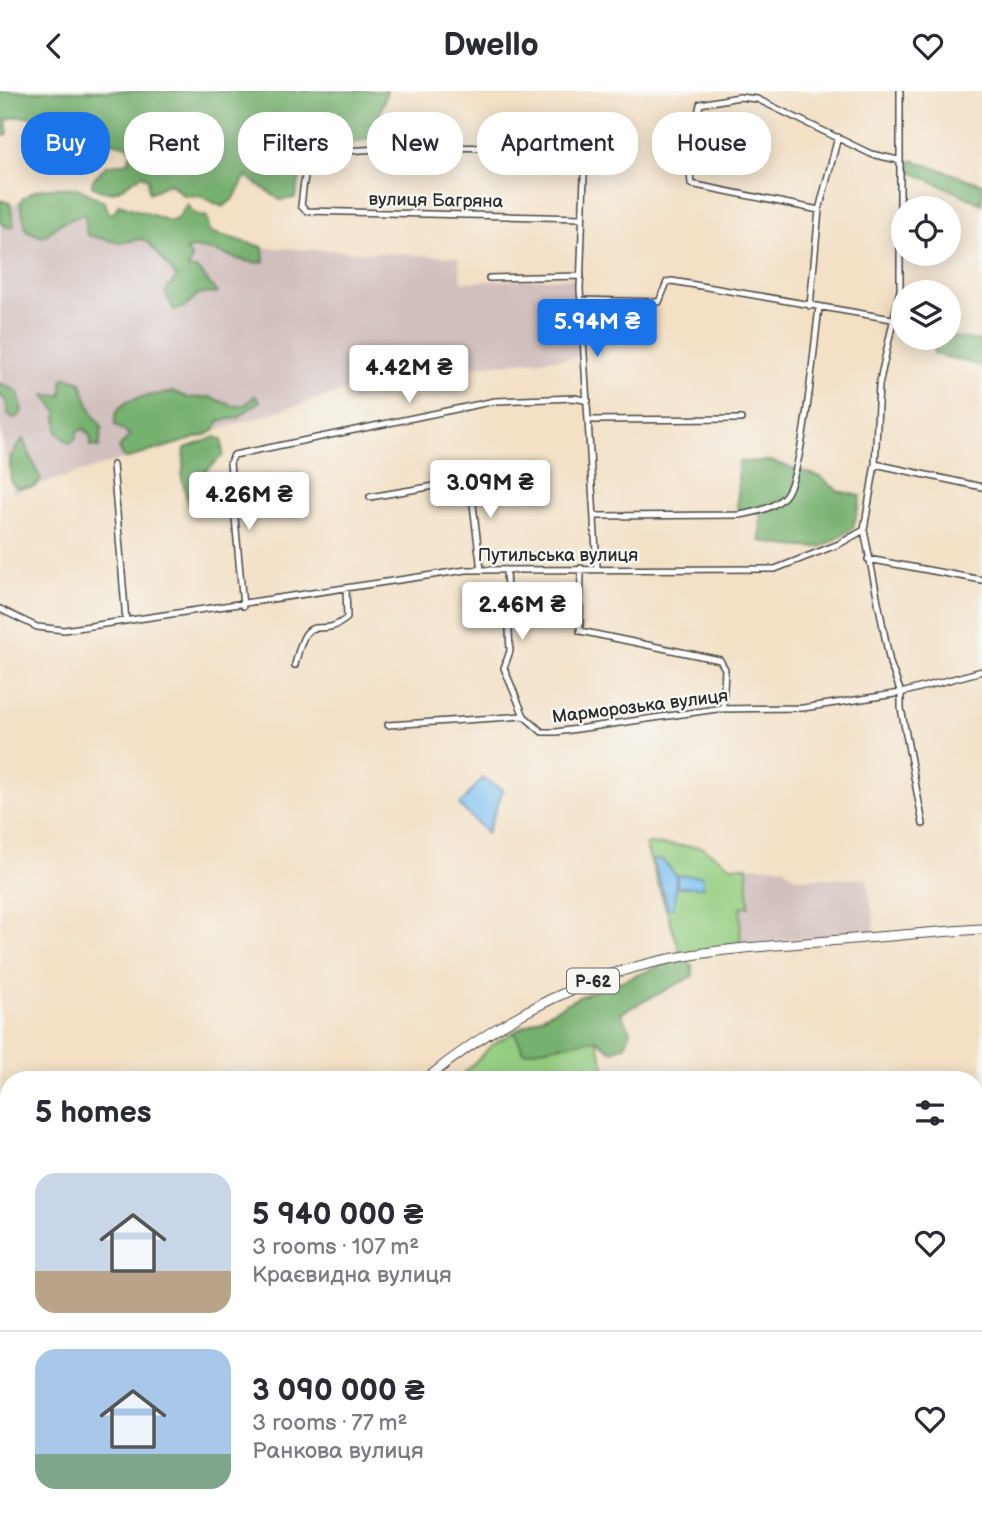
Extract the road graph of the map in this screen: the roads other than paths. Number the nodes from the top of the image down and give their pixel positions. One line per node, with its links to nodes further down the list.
1 (900, 91): 4 (street)
2 (838, 137): 4 (street); 6 (street); 6 (street)
3 (477, 148): 7 (street, вулиця Багряна)
4 (898, 160): 10 (street)
5 (584, 175): 7 (street)
6 (819, 210): 12 (street)
7 (582, 218): 8 (street)
8 (581, 277): 9 (street); 11 (street)
9 (489, 278)
10 (900, 280)
11 (581, 300): 12 (street); 16 (street)
12 (810, 306): 13 (street)
13 (819, 308): 14 (street); 23 (street)
14 (891, 319)
15 (891, 324): 19 (street)
16 (588, 401): 18 (street); 32 (street)
17 (741, 419): 18 (street)
18 (589, 420): 23 (street)
19 (875, 464): 21 (street); 24 (street)
20 (113, 465): 34 (street)
21 (982, 487)
22 (370, 497): 28 (street)
23 (595, 516): 27 (street)
24 (864, 530): 25 (street); 27 (street, Путильська вулиця)
25 (868, 559): 30 (street); 37 (street)
26 (581, 568): 27 (street, Путильська вулиця); 29 (street, Путильська вулиця); 38 (street)
27 (597, 568)
28 (481, 570): 29 (street, Путильська вулиця); 31 (street, Путильська вулиця)
29 (506, 570): 39 (street)
30 (982, 580)
31 (346, 588): 32 (street, Путильська вулиця); 35 (street)
32 (243, 605): 34 (street, Путильська вулиця)
33 (0, 609): 34 (street, Путильська вулиця)
34 (126, 621)
35 (295, 665)
36 (982, 671): 37 (street, Марморозька вулиця)
37 (901, 693): 38 (street, Марморозька вулиця); 41 (street)
38 (723, 709): 39 (street, Марморозька вулиця)
39 (524, 716): 40 (street)
40 (388, 725)
41 (923, 824)
42 (982, 929): 43 (main road, Р-62)
43 (437, 1071)

